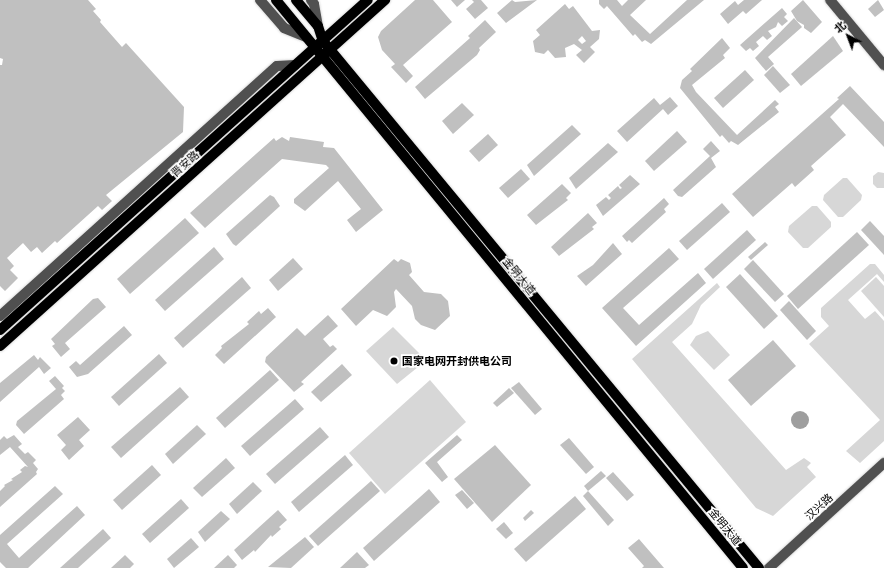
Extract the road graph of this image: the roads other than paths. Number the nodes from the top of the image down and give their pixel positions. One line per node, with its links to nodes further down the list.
1 (260, 0): 9 (street)
2 (276, 0): 9 (main road, 金明大道)
3 (296, 0): 8 (main road, 金明大道)
4 (311, 0): 8 (street)
5 (368, 0): 10 (main road, 晋安路)
6 (386, 0): 12 (main road, 晋安路)
7 (830, 0): 15 (street)
8 (318, 26): 10 (main road, 金明大道)
9 (306, 37): 11 (main road, 金明大道)
10 (323, 41): 11 (main road, 晋安路); 12 (main road, 金明大道)
11 (314, 49): 13 (main road, 金明大道); 14 (main road, 晋安路)
12 (330, 49): 13 (main road, 晋安路); 22 (main road, 金明大道)
13 (321, 58): 18 (main road, 晋安路); 21 (main road, 金明大道)
14 (295, 65): 16 (street); 17 (main road, 晋安路)
15 (884, 65)
16 (0, 316)
17 (0, 330)
18 (0, 346)
19 (884, 463): 23 (street, 汉兴路)
20 (884, 472): 24 (street, 汉兴路)
21 (743, 568)
22 (759, 568)
23 (769, 568)
24 (779, 568)

